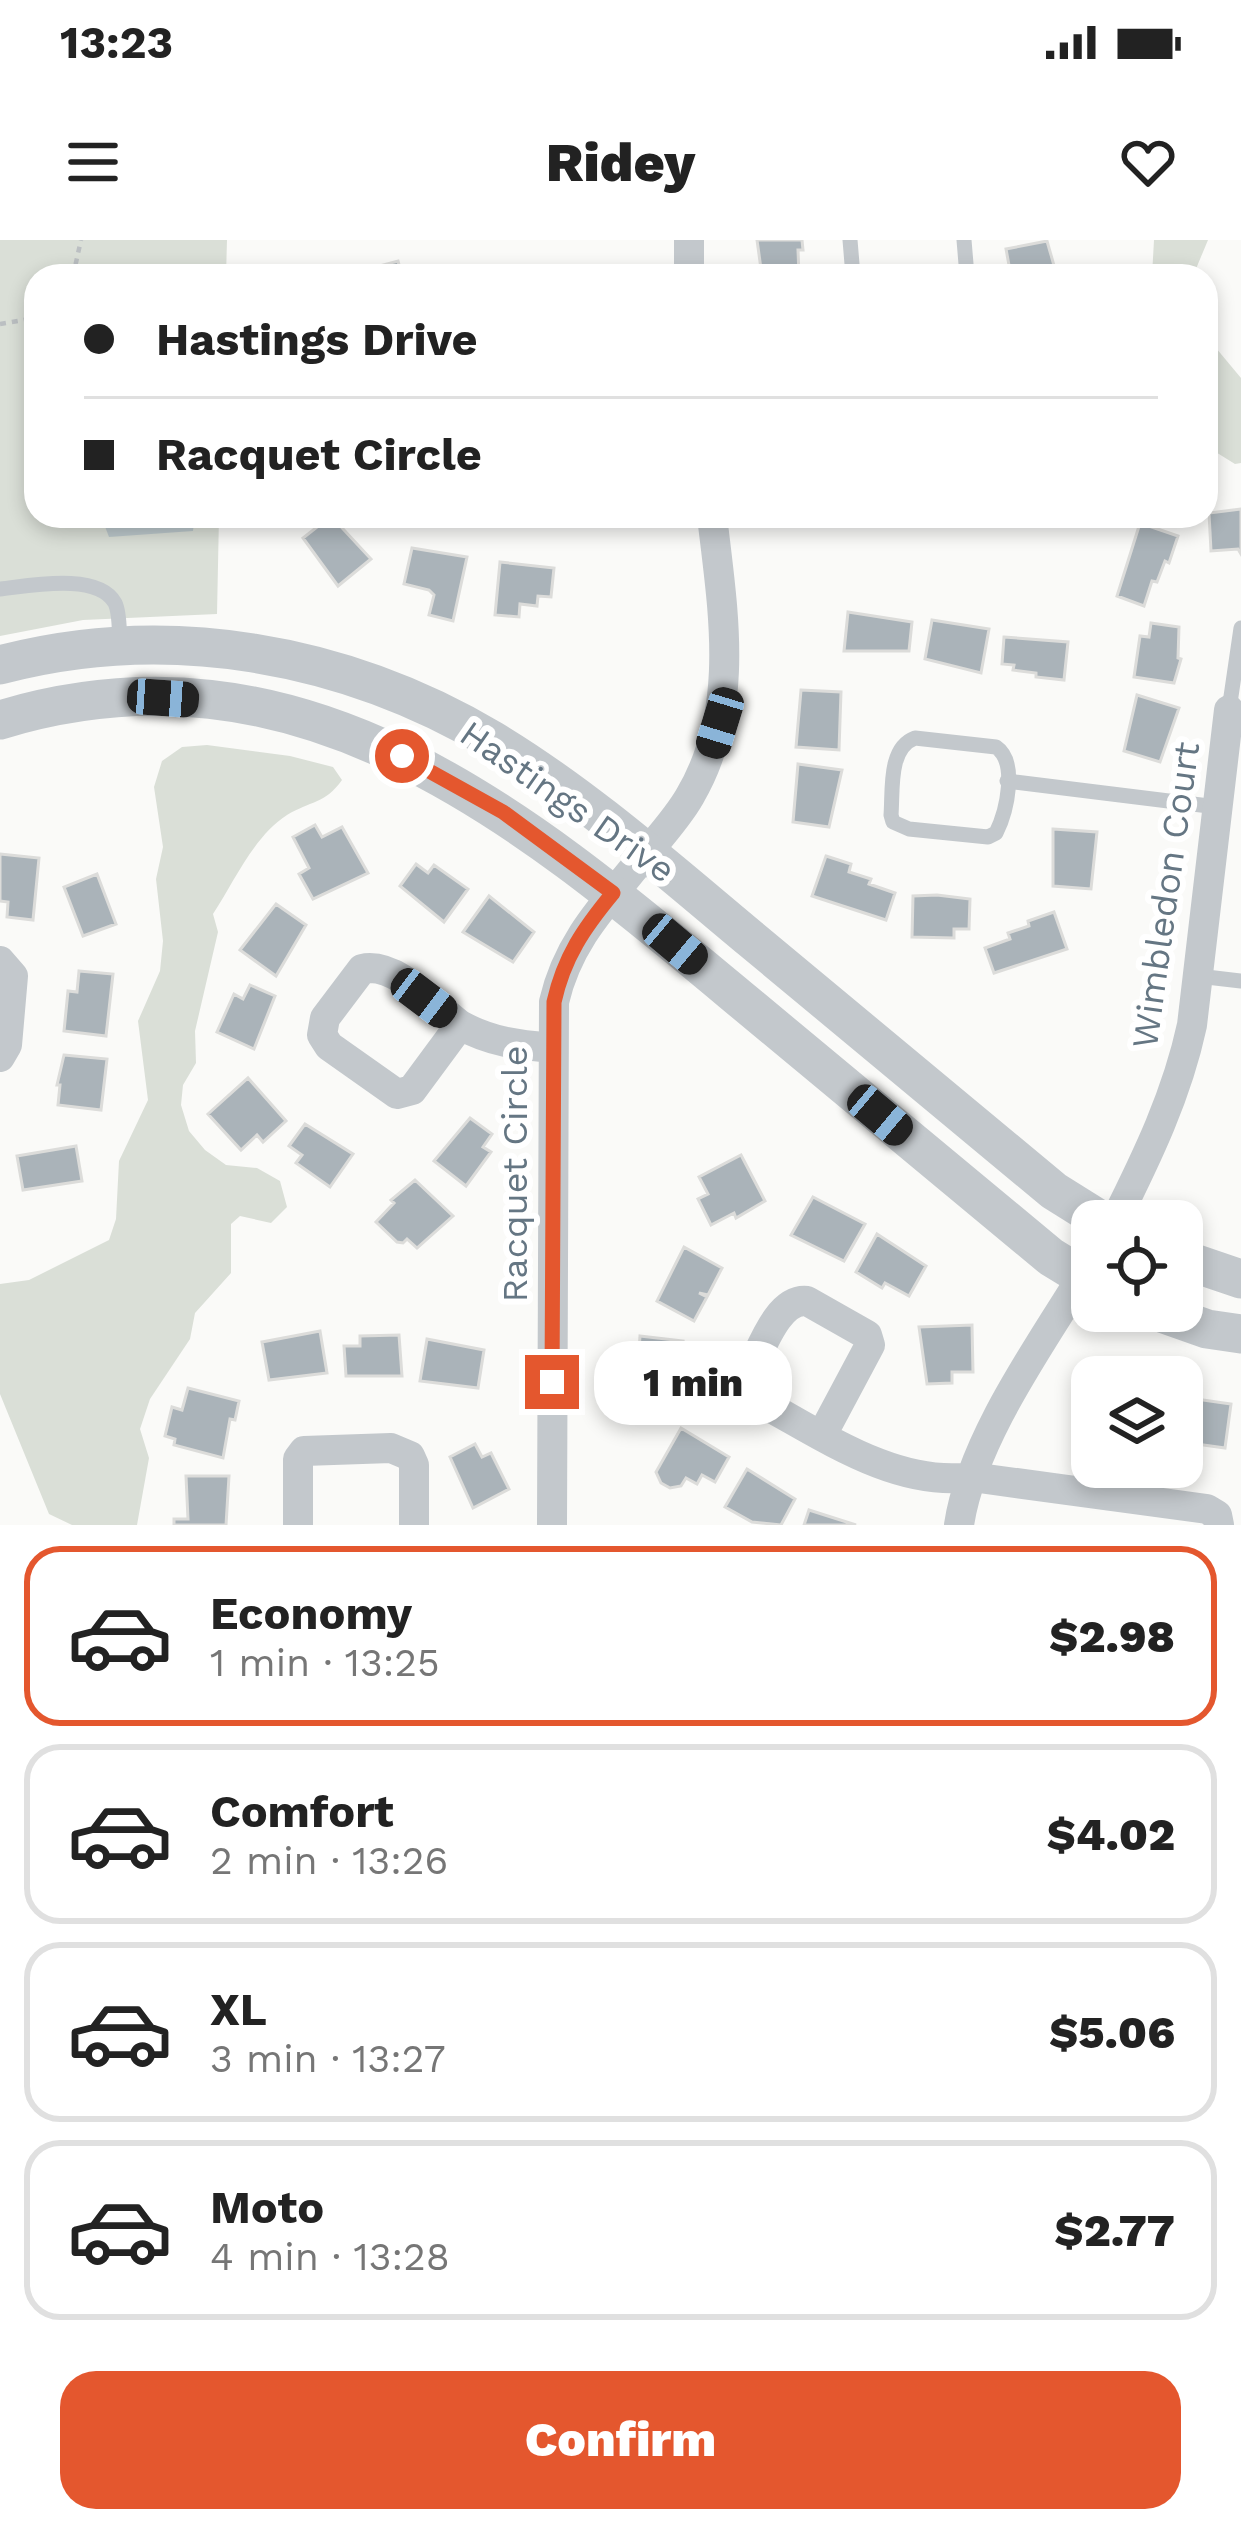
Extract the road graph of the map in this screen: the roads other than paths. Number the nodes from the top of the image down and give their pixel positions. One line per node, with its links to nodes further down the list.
1 (713, 528): 10 (street, Racquet Circle)
2 (0, 589): 4 (lane)
3 (1241, 628): 6 (lane)
4 (120, 646): 5 (street, Hastings Drive); 10 (street, Hastings Drive)
5 (0, 665)
6 (1235, 711): 9 (street, Wimbledon Court)
7 (0, 720): 11 (street, Hastings Drive)
8 (1007, 781): 8 (lane); 9 (lane)
9 (1217, 807): 13 (street, Wimbledon Court)
10 (646, 852): 11 (street, Racquet Circle); 19 (street, Hastings Drive)
11 (613, 893): 16 (street, Racquet Circle); 20 (street, Hastings Drive)
12 (0, 961): 17 (street)
13 (1198, 976): 14 (lane); 18 (street, Wimbledon Court)
14 (1241, 982)
15 (460, 1025): 15 (street); 16 (street)
16 (553, 1048): 31 (street, Racquet Circle)
17 (0, 1058)
18 (1125, 1200)
19 (1071, 1202)
20 (1071, 1266)
21 (1203, 1266): 22 (street)
22 (1241, 1279)
23 (1071, 1300): 27 (street)
24 (1203, 1328): 25 (street)
25 (1241, 1334)
26 (822, 1435): 26 (street); 27 (street)
27 (972, 1478): 28 (street); 32 (street)
28 (1130, 1512): 33 (street)
29 (298, 1525): 30 (street)
30 (414, 1525)
31 (552, 1525)
32 (959, 1525)
33 (1219, 1525)

